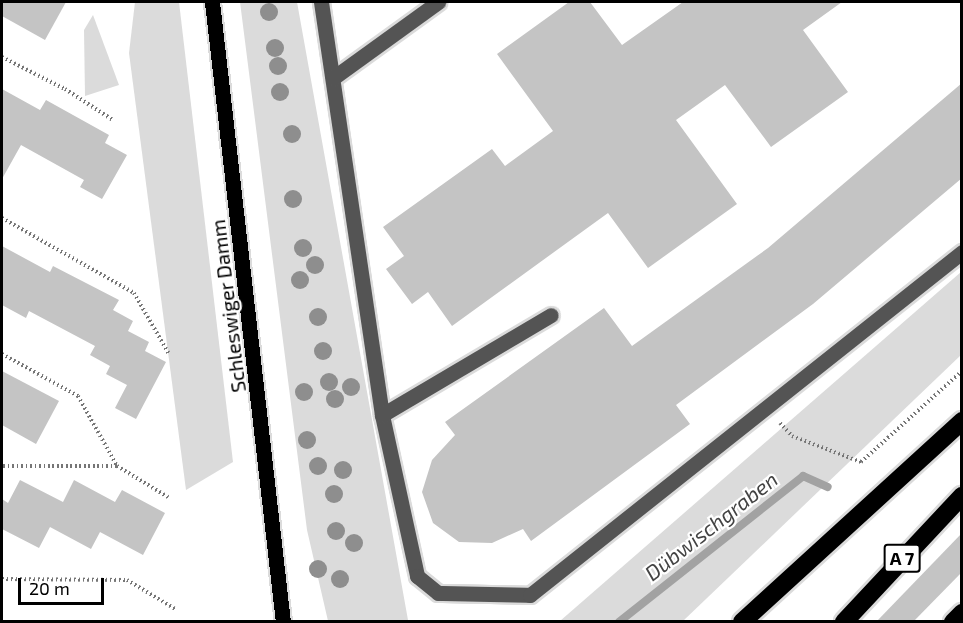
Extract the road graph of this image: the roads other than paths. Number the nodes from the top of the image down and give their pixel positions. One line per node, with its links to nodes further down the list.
1 (212, 2): 10 (main road, Schleswiger Damm)
2 (321, 2): 4 (lane)
3 (438, 2): 4 (lane)
4 (333, 78): 7 (lane)
5 (962, 252): 7 (lane)
6 (551, 315): 7 (lane)
7 (382, 415)
8 (962, 421): 14 (highway)
9 (962, 496): 15 (highway, A 7)
10 (284, 606): 12 (main road, Schleswiger Damm); 13 (main road, Schleswiger Damm)
11 (962, 612): 16 (highway)
12 (283, 621)
13 (289, 621)
14 (742, 621)
15 (844, 621)
16 (953, 621)

